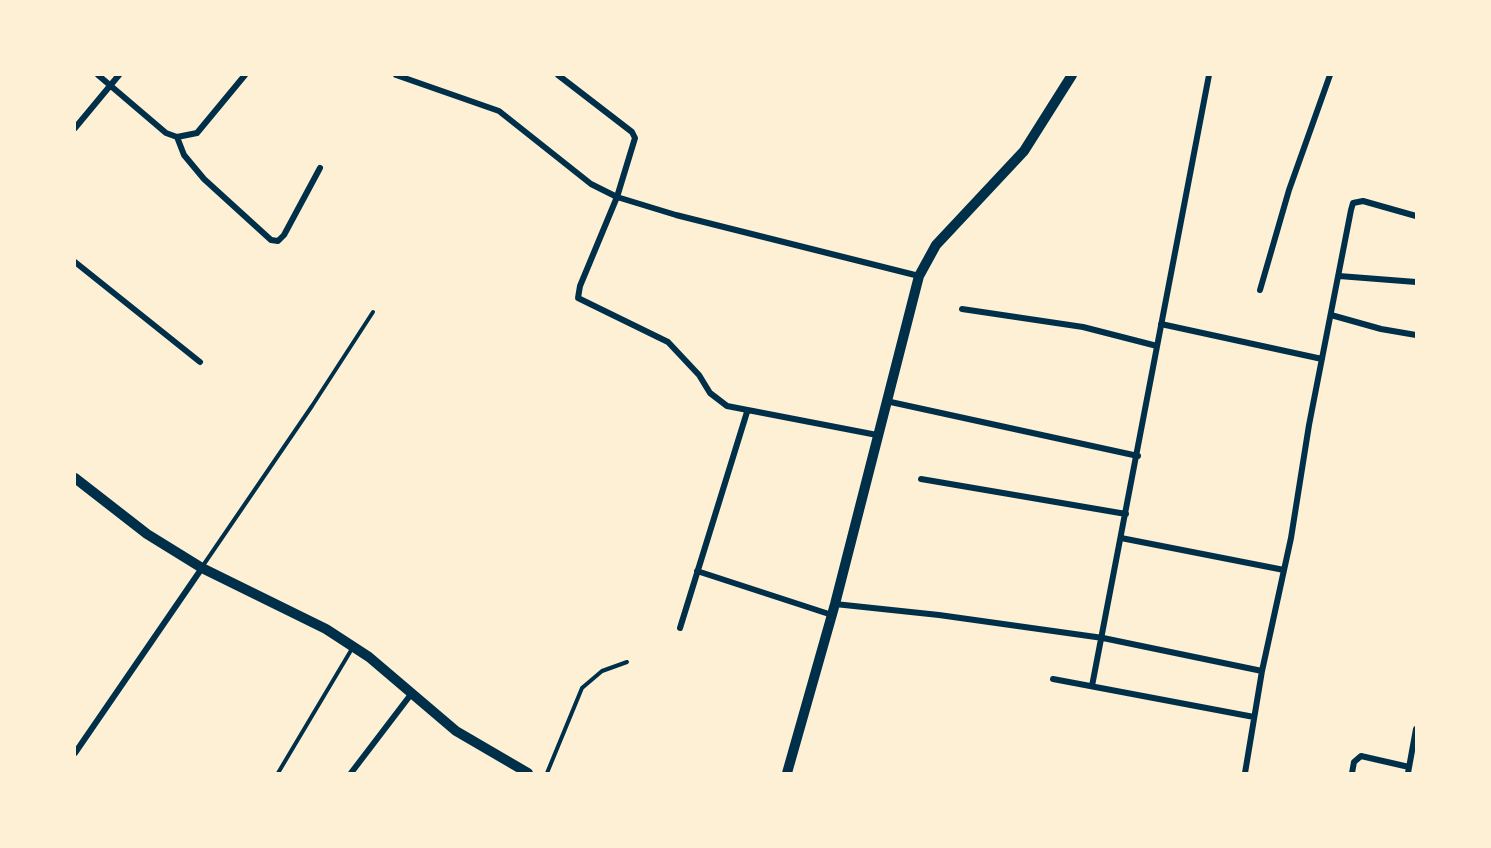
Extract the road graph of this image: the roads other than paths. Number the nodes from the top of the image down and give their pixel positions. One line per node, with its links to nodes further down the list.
1 (98, 75): 9 (street)
2 (119, 75): 9 (street)
3 (245, 75): 11 (street)
4 (396, 75): 13 (street)
5 (558, 75): 13 (street)
6 (1072, 75): 16 (street)
7 (1209, 75): 23 (street)
8 (1330, 75): 19 (street)
9 (111, 86): 10 (street); 11 (street)
10 (75, 128)
11 (177, 137): 12 (street)
12 (320, 168)
13 (617, 197): 16 (street); 29 (street)
14 (1416, 216): 17 (street)
15 (75, 262): 27 (street)
16 (919, 276): 28 (street)
17 (1339, 276): 18 (street); 22 (street)
18 (1416, 282)
19 (1260, 290)
20 (962, 309): 25 (street)
21 (373, 312): 36 (lane)
22 (1331, 315): 24 (street); 26 (street)
23 (1161, 324): 25 (street); 26 (street)
24 (1416, 335)
25 (1157, 346): 31 (street)
26 (1322, 359): 37 (street)
27 (200, 362)
28 (886, 400): 30 (street); 31 (street)
29 (747, 412): 30 (street); 38 (street)
30 (877, 435): 39 (street)
31 (1138, 456): 34 (street)
32 (75, 478): 36 (street)
33 (921, 479): 34 (street)
34 (1126, 514): 35 (street)
35 (1121, 538): 37 (street); 41 (street)
36 (202, 568): 42 (street); 50 (street)
37 (1284, 570): 44 (street)
38 (697, 571): 39 (street); 40 (street)
39 (834, 609): 41 (street); 56 (street)
40 (680, 628)
41 (1103, 638): 44 (street); 46 (street)
42 (354, 647): 47 (street); 52 (lane)
43 (627, 662): 55 (lane)
44 (1262, 671): 48 (street)
45 (1053, 679): 46 (street)
46 (1092, 686): 48 (street)
47 (412, 693): 53 (street); 54 (street)
48 (1254, 717): 57 (street)
49 (1416, 729): 51 (street)
50 (75, 753)
51 (1408, 770): 58 (street)
52 (278, 773)
53 (351, 773)
54 (528, 773)
55 (548, 773)
56 (787, 773)
57 (1245, 773)
58 (1352, 773)

